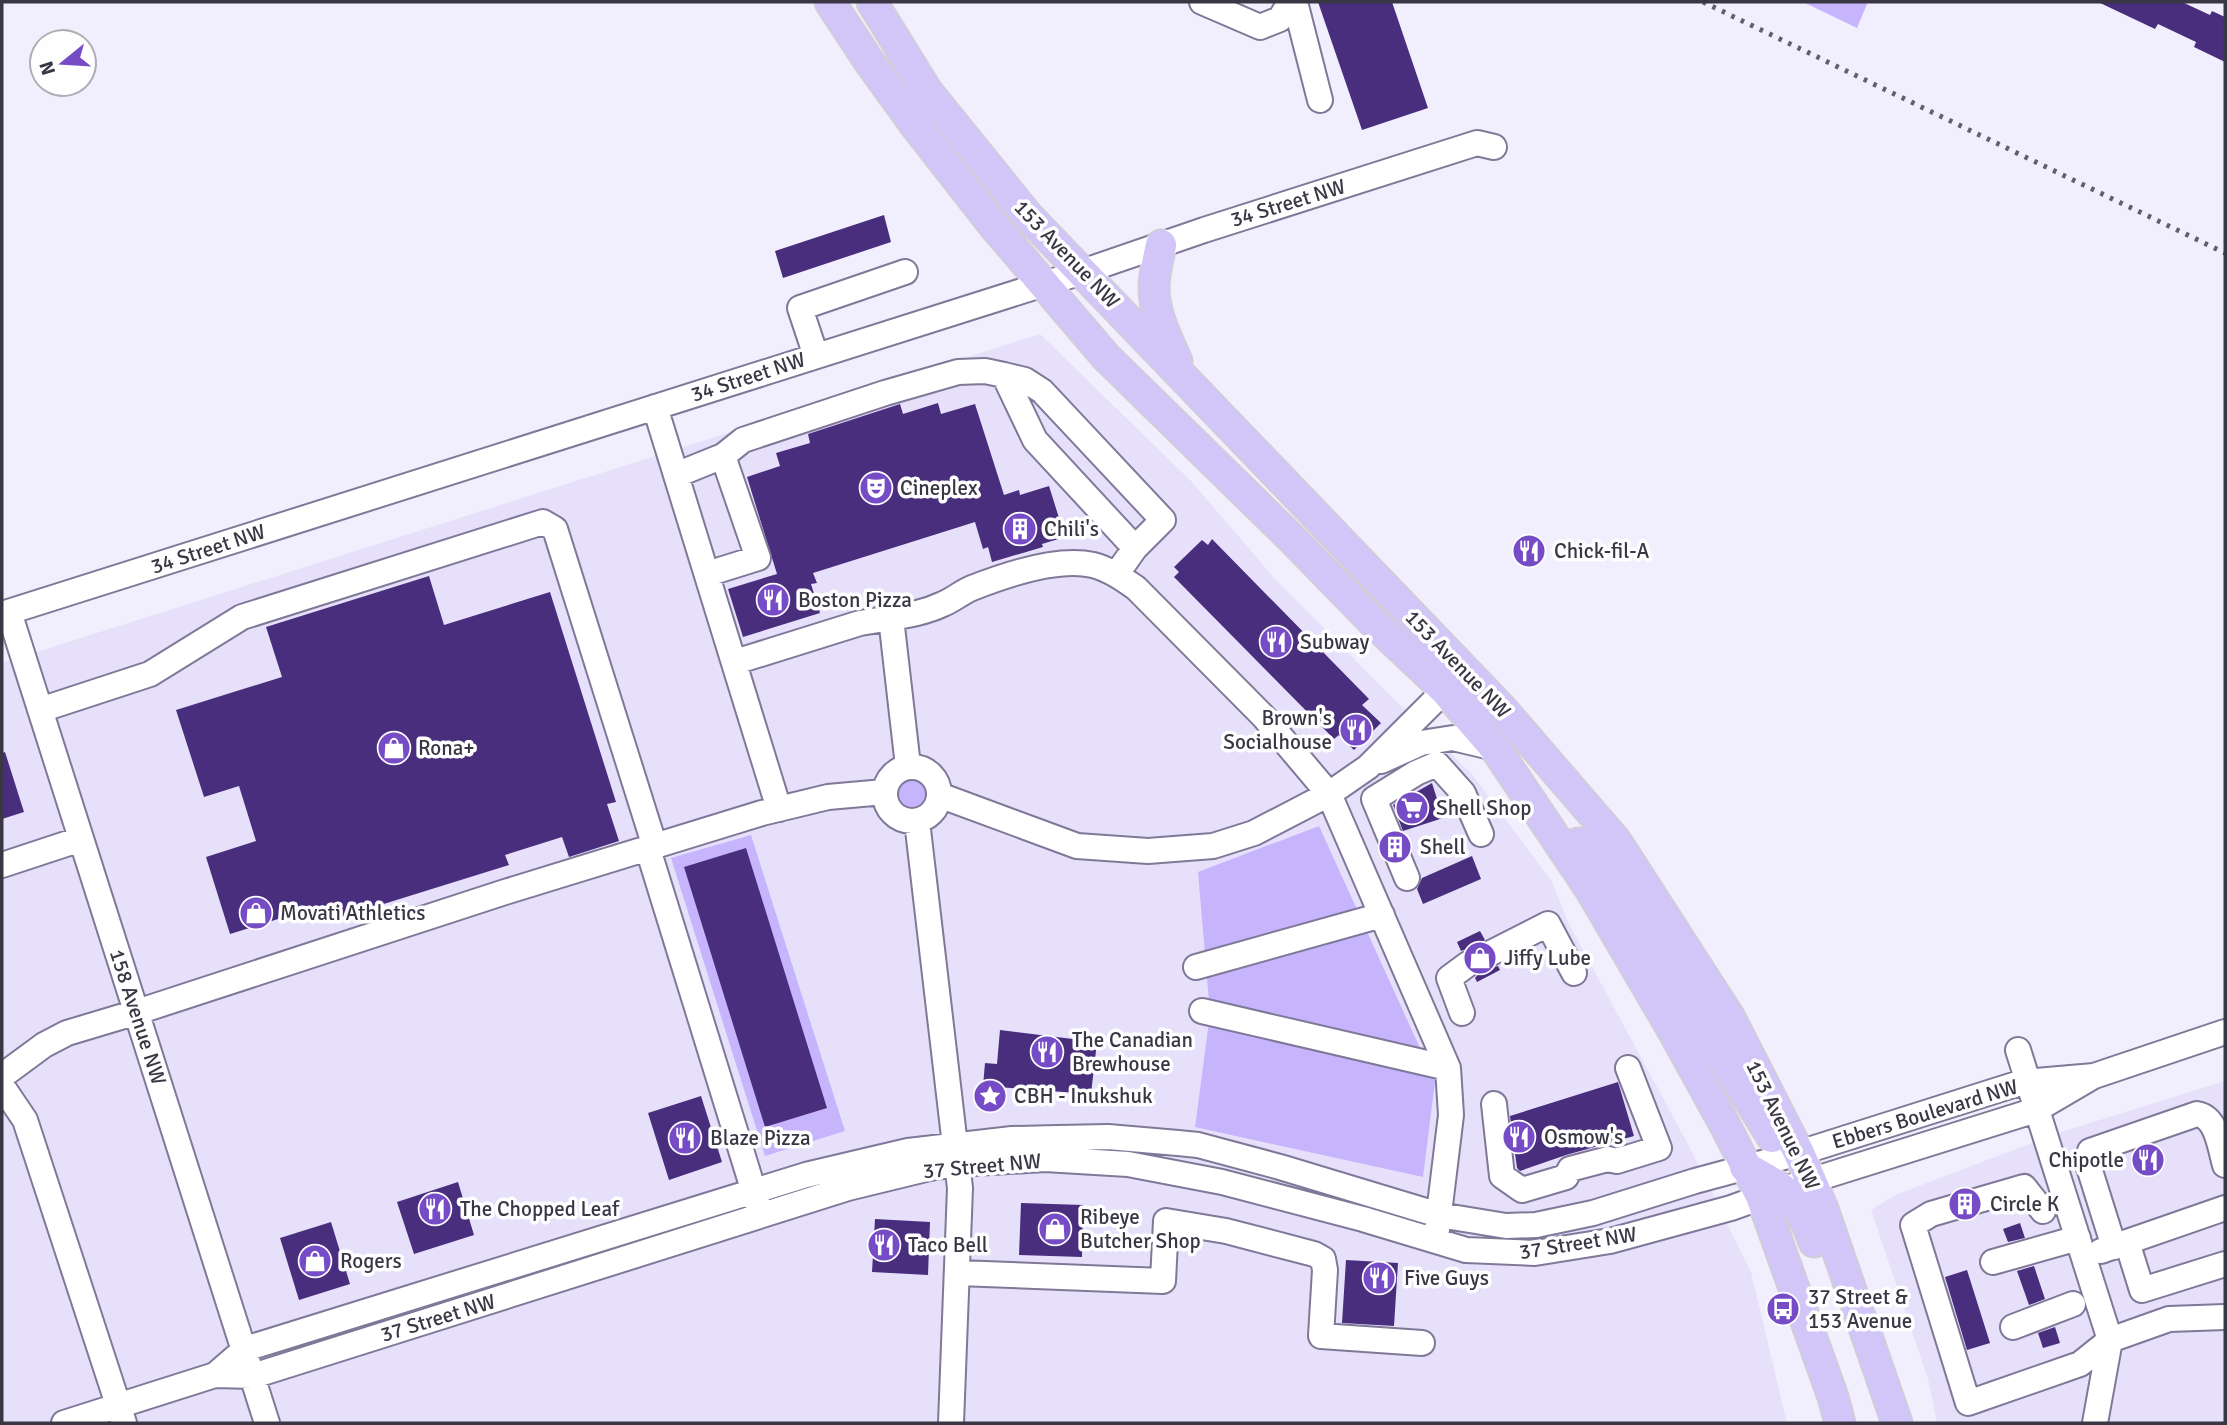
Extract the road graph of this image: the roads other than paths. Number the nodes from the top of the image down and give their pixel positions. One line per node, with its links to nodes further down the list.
1 (830, 2): 11 (main road, 153 Avenue NW)
2 (872, 2): 10 (main road, 153 Avenue NW)
3 (1202, 2): 4 (street)
4 (1290, 2)
5 (1296, 2): 6 (street)
6 (1320, 100)
7 (1494, 147): 8 (street, 34 Street NW)
8 (1161, 245): 10 (street, 34 Street NW); 14 (main road)
9 (905, 272): 12 (street)
10 (1082, 272): 11 (street, 34 Street NW); 14 (main road, 153 Avenue NW)
11 (1044, 284): 12 (street, 34 Street NW); 24 (main road, 153 Avenue NW)
12 (816, 356): 15 (street, 34 Street NW)
13 (1004, 375): 16 (street); 18 (street); 18 (street)
14 (1183, 378): 26 (main road, 153 Avenue NW)
15 (655, 407): 17 (street); 21 (street, 34 Street NW)
16 (723, 456): 17 (street); 19 (street)
17 (676, 475): 19 (street)
18 (1135, 548): 20 (street)
19 (707, 573): 23 (street)
20 (1116, 575): 22 (street); 31 (street)
21 (5, 613): 25 (street, 158 Avenue NW)
22 (891, 618): 23 (street); 28 (street)
23 (735, 662): 34 (street)
24 (1445, 691): 26 (street); 27 (main road, 153 Avenue NW); 29 (street)
25 (40, 710): 37 (street, 158 Avenue NW); 38 (street)
26 (1523, 732): 60 (main road, 153 Avenue NW)
27 (1495, 748): 29 (street); 33 (main road, 153 Avenue NW)
28 (908, 766): 30 (street); 32 (street)
29 (1368, 767): 31 (street)
30 (884, 792): 34 (street); 35 (street)
31 (1329, 794): 32 (street); 41 (street)
32 (939, 795): 35 (street)
33 (1531, 798): 60 (main road); 62 (main road, 153 Avenue NW)
34 (779, 809): 38 (street)
35 (917, 821): 59 (street)
36 (1481, 834): 40 (street)
37 (81, 839): 39 (street); 47 (street, 158 Avenue NW)
38 (651, 848): 47 (street); 64 (street)
39 (2, 865)
40 (1407, 878)
41 (1382, 915): 44 (street); 51 (street)
42 (1491, 953): 45 (street)
43 (1468, 964): 48 (street)
44 (1196, 967)
45 (1574, 973)
46 (1202, 1011): 51 (street)
47 (137, 1012): 53 (street); 80 (street, 158 Avenue NW)
48 (1462, 1013)
49 (2225, 1032): 54 (street, Ebbers Boulevard NW)
50 (2018, 1050): 55 (street)
51 (1448, 1068): 67 (street)
52 (1628, 1068): 57 (street)
53 (2, 1076)
54 (2094, 1076): 55 (street, Ebbers Boulevard NW); 58 (street, Ebbers Boulevard NW)
55 (2028, 1083): 58 (street); 60 (street, Ebbers Boulevard NW)
56 (2, 1086): 83 (street)
57 (1494, 1104)
58 (2036, 1110): 63 (street, Ebbers Boulevard NW); 71 (street)
59 (956, 1154): 64 (street, 37 Street NW); 67 (street, 37 Street NW); 68 (street, 37 Street NW); 69 (street, 37 Street NW); 74 (street)
60 (1791, 1154): 62 (street, Ebbers Boulevard NW); 63 (main road, 153 Avenue NW)
61 (2225, 1164): 70 (street)
62 (1745, 1167): 63 (main road); 67 (street, 37 Street NW)
63 (1785, 1189): 69 (street, 37 Street NW); 87 (main road, 153 Avenue NW); 88 (main road); 89 (main road, 153 Avenue NW)
64 (753, 1191): 68 (street); 80 (street, 37 Street NW)
65 (2225, 1208): 70 (street)
66 (2043, 1211): 78 (street)
67 (1439, 1215): 69 (street)
68 (762, 1216): 82 (street, 37 Street NW)
69 (1435, 1241)
70 (2120, 1244): 71 (street); 73 (street)
71 (2081, 1248): 72 (street); 78 (street)
72 (1993, 1262)
73 (2225, 1264)
74 (958, 1273): 79 (street); 86 (street)
75 (2073, 1304): 77 (street)
76 (2224, 1312): 78 (street)
77 (2013, 1327)
78 (2110, 1340): 90 (street)
79 (1422, 1343)
80 (245, 1349): 81 (street, 37 Street NW); 82 (street, 158 Avenue NW)
81 (215, 1375): 82 (street, 37 Street NW); 83 (street, 37 Street NW)
82 (253, 1376): 85 (street, 158 Avenue NW)
83 (120, 1415): 84 (street, 37 Street NW)
84 (64, 1423)
85 (267, 1423)
86 (951, 1423)
87 (1840, 1423)
88 (1880, 1423)
89 (1897, 1423)
90 (2095, 1423)

